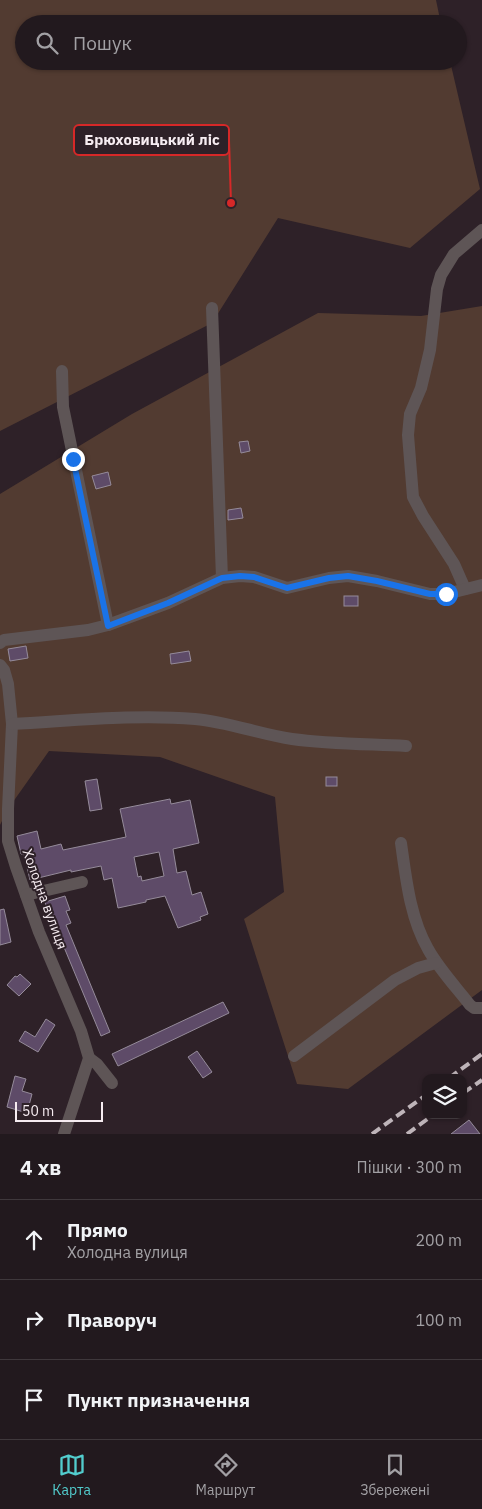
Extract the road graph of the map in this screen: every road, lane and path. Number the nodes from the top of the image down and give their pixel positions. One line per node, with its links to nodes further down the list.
1 (482, 230): 6 (street)
2 (212, 308): 4 (street)
3 (62, 371): 7 (street)
4 (222, 578): 6 (street); 7 (street)
5 (482, 585): 6 (street)
6 (465, 589)
7 (108, 626): 8 (street)
8 (0, 643)
9 (1, 672): 10 (street, Холодна вулиця)
10 (12, 724): 11 (street); 14 (street, Холодна вулиця)
11 (406, 746)
12 (402, 844): 15 (street)
13 (82, 882): 14 (street)
14 (26, 895): 18 (street, Холодна вулиця)
15 (436, 963): 16 (street); 17 (street)
16 (482, 1008)
17 (294, 1056)
18 (89, 1058): 19 (street); 20 (street)
19 (112, 1084)
20 (64, 1134)

